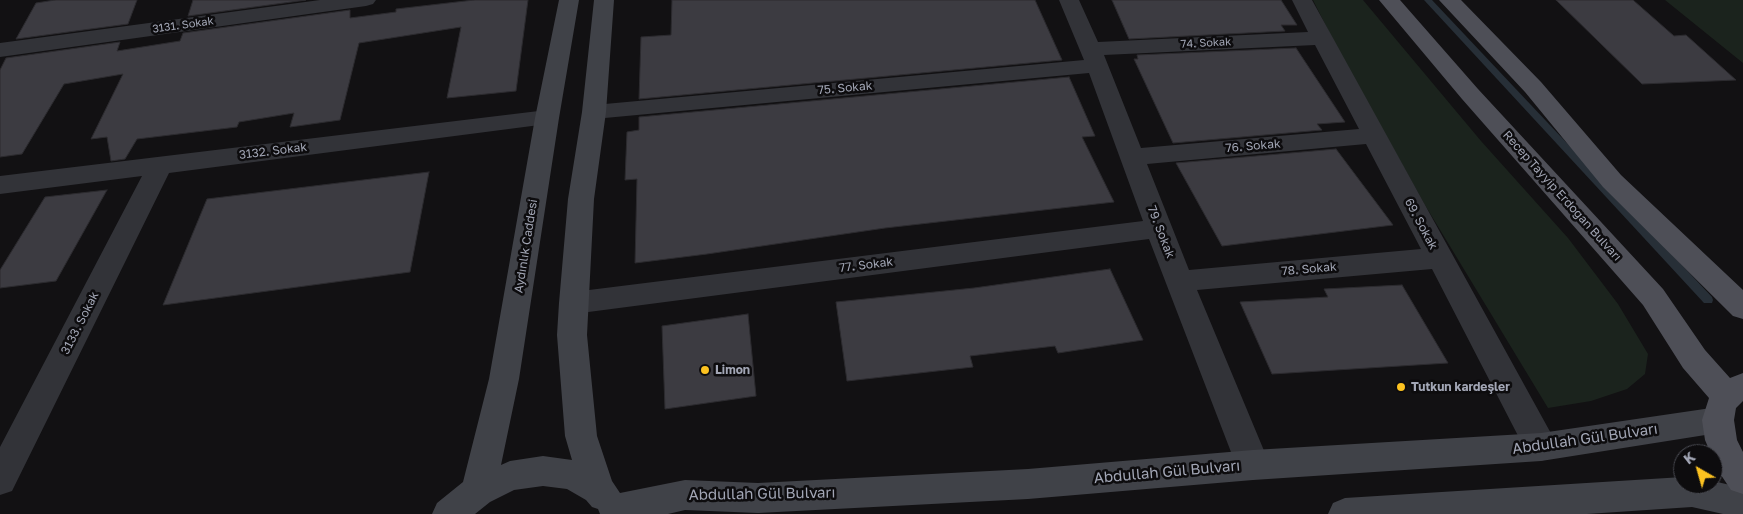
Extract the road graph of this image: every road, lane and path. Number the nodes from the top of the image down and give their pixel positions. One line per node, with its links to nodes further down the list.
1 (366, 0): 9 (street, 3131. Sokak)
2 (569, 0): 12 (main road, Aydınlık Caddesi)
3 (604, 0): 11 (main road)
4 (1069, 0): 10 (street, 79. Sokak)
5 (1302, 0): 8 (street, 69. Sokak)
6 (1389, 0): 22 (main road, Recep Tayyip Erdoğan Bulvarı)
7 (1449, 0): 21 (main road)
8 (1323, 38): 10 (street, 74. Sokak); 13 (street, 69. Sokak)
9 (0, 50)
10 (1093, 57): 11 (street, 75. Sokak); 14 (street, 79. Sokak)
11 (594, 112): 20 (main road)
12 (546, 118): 15 (street, 3132. Sokak); 27 (main road, Aydınlık Caddesi)
13 (1374, 135): 14 (street, 76. Sokak); 18 (street, 69. Sokak)
14 (1132, 157): 17 (street, 79. Sokak)
15 (160, 165): 16 (street, 3132. Sokak); 26 (street, 3133. Sokak)
16 (0, 185)
17 (1159, 228): 19 (street, 79. Sokak); 20 (street, 77. Sokak)
18 (1439, 258): 19 (street, 78. Sokak); 23 (street, 69. Sokak)
19 (1179, 281): 24 (street, 79. Sokak)
20 (573, 303): 30 (main road)
21 (1743, 308)
22 (1729, 401): 23 (main road, Abdullah Gül Bulvarı); 25 (main road)
23 (1541, 447): 24 (main road, Abdullah Gül Bulvarı)
24 (1252, 465): 30 (main road, Abdullah Gül Bulvarı)
25 (1743, 478)
26 (0, 480)
27 (478, 490): 30 (main road); 31 (main road)
28 (1702, 503): 29 (main road); 32 (main road)
29 (1743, 503)
30 (610, 504)
31 (449, 514)
32 (1345, 514)

